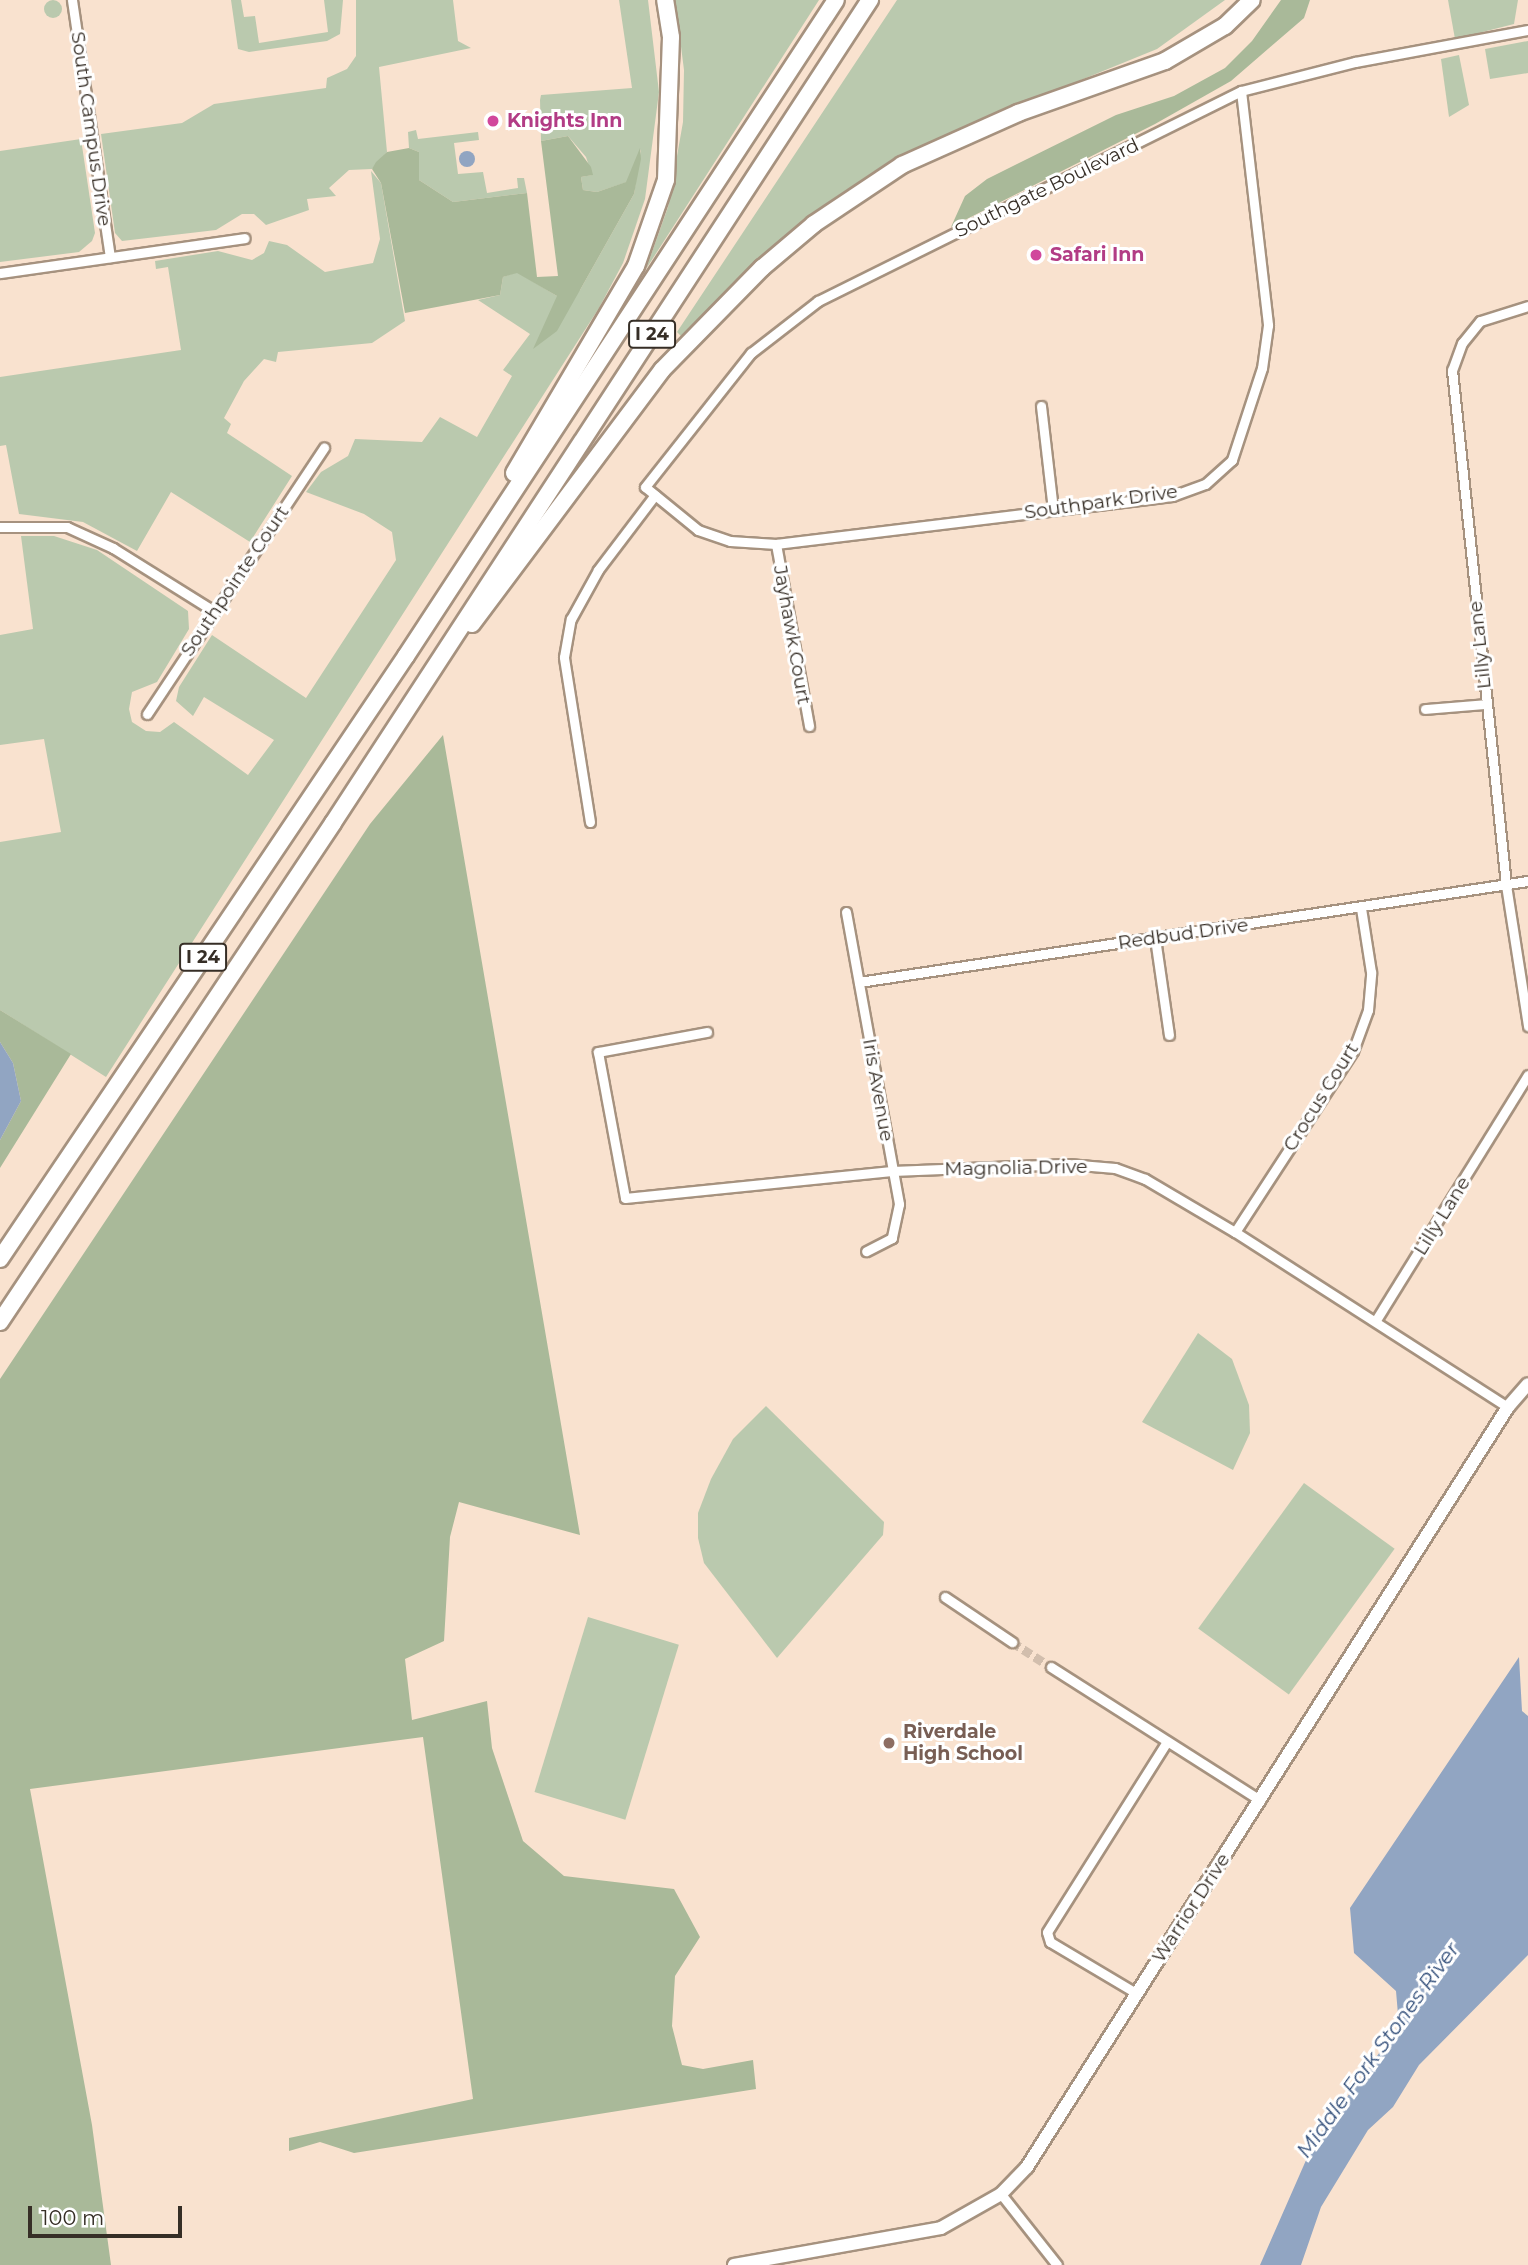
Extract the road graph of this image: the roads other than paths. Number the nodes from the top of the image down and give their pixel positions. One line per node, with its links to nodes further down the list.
1 (72, 0): 9 (street, South Campus Drive)
2 (665, 0): 20 (highway)
3 (836, 0): 20 (highway, I 24)
4 (870, 0): 21 (highway, I 24)
5 (1252, 0): 21 (highway)
6 (1528, 30): 7 (street, Southgate Boulevard)
7 (1241, 92): 14 (street, Southgate Boulevard); 16 (street, Southpark Drive)
8 (245, 239): 9 (street)
9 (110, 257): 10 (street)
10 (0, 273)
11 (1528, 306): 22 (street, Lilly Lane)
12 (1041, 406): 16 (street)
13 (324, 448): 19 (street, Southpointe Court)
14 (645, 487): 15 (street, Southpark Drive)
15 (655, 495): 18 (street, Southpark Drive); 26 (street)
16 (1053, 510): 18 (street, Southpark Drive)
17 (0, 527): 19 (street)
18 (775, 544): 25 (street, Jayhawk Court)
19 (214, 611): 24 (street, Southpointe Court)
20 (407, 656): 40 (highway, I 24)
21 (434, 668): 42 (highway, I 24)
22 (1486, 704): 23 (street); 28 (street, Lilly Lane)
23 (1425, 709)
24 (147, 714)
25 (809, 726)
26 (590, 822)
27 (1528, 881): 28 (street, Redbud Drive)
28 (1506, 885): 29 (street, Redbud Drive); 33 (street, Lilly Lane)
29 (1361, 908): 31 (street, Redbud Drive); 38 (street, Crocus Court)
30 (846, 912): 32 (street, Iris Avenue)
31 (1155, 939): 32 (street, Redbud Drive); 35 (street)
32 (859, 982): 37 (street, Iris Avenue)
33 (1528, 1026)
34 (707, 1032): 37 (street, Magnolia Drive)
35 (1168, 1035)
36 (1528, 1075): 41 (street, Lilly Lane)
37 (892, 1171): 38 (street, Magnolia Drive); 39 (street, Iris Avenue)
38 (1235, 1232): 41 (street, Magnolia Drive)
39 (866, 1251)
40 (0, 1259)
41 (1377, 1320): 44 (street, Magnolia Drive)
42 (0, 1322)
43 (1528, 1384): 44 (street, Warrior Drive)
44 (1508, 1407): 49 (street, Warrior Drive)
45 (945, 1597): 46 (street)
46 (1012, 1642)
47 (1051, 1667): 48 (street)
48 (1167, 1743): 49 (street); 50 (street)
49 (1260, 1800): 50 (street, Warrior Drive)
50 (1136, 1993): 51 (street, Warrior Drive)
51 (1001, 2194): 52 (street, Warrior Drive); 53 (street)
52 (734, 2265)
53 (1057, 2265)

